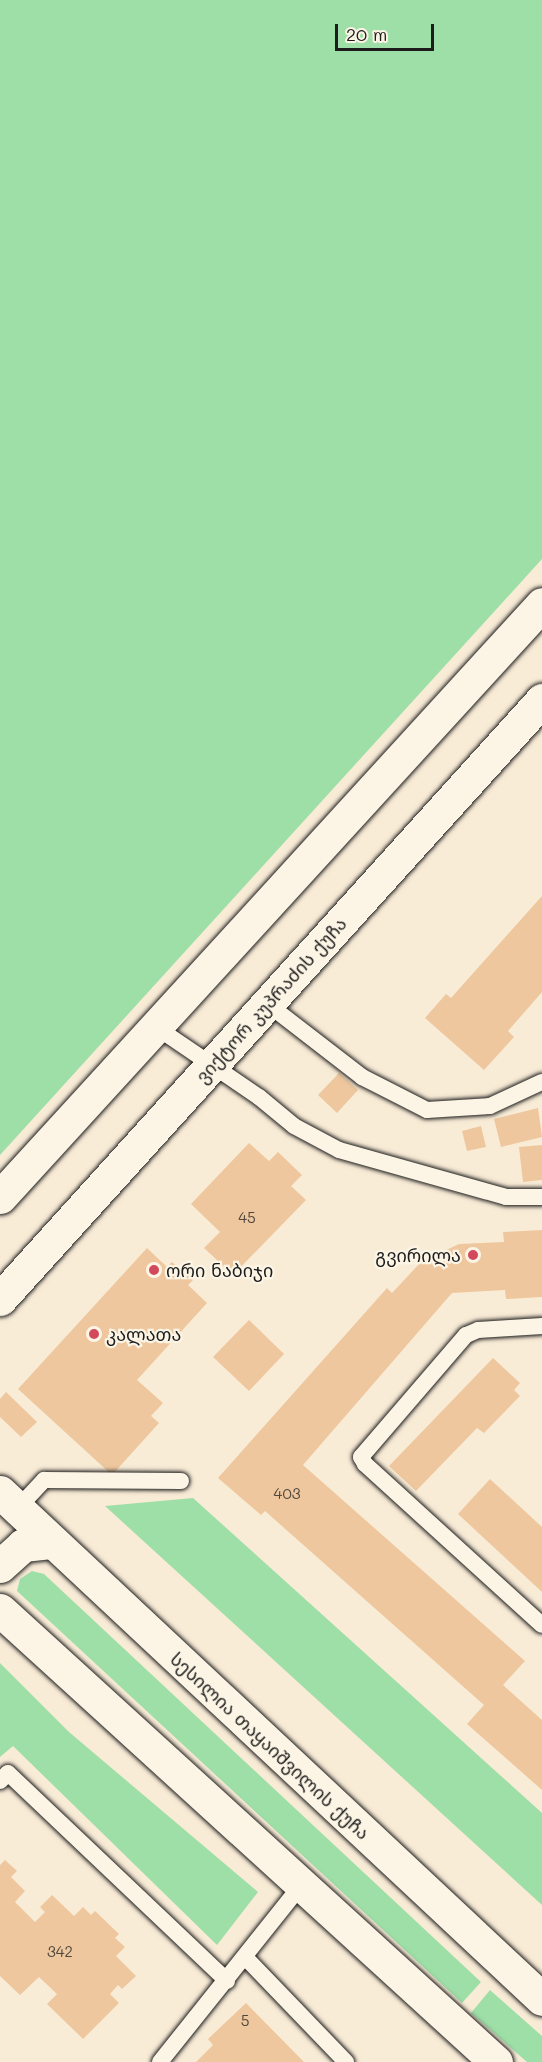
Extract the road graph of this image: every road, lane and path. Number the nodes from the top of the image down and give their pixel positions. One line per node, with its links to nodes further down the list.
1 (542, 604): 4 (main road)
2 (542, 700): 3 (main road, ვიქტორ კუპრაძის ქუჩა)
3 (269, 1005): 5 (main road, ვიქტორ კუპრაძის ქუჩა); 6 (lane)
4 (156, 1027): 5 (lane); 7 (main road)
5 (213, 1065): 8 (lane); 9 (main road, ვიქტორ კუპრაძის ქუჩა)
6 (542, 1082)
7 (0, 1197)
8 (542, 1197)
9 (0, 1299)
10 (542, 1326): 16 (lane)
11 (181, 1481): 12 (lane)
12 (9, 1501): 13 (main road, სესილია თაყაიშვილის ქუჩა)
13 (53, 1542): 14 (main road); 21 (main road, სესილია თაყაიშვილის ქუჩა)
14 (0, 1566)
15 (0, 1610): 18 (main road)
16 (542, 1625)
17 (0, 1781): 20 (lane)
18 (302, 1884): 19 (lane); 24 (main road)
19 (245, 1957): 20 (lane); 23 (lane)
20 (227, 1981): 22 (lane)
21 (542, 1999)
22 (160, 2062)
23 (346, 2062)
24 (496, 2062)

